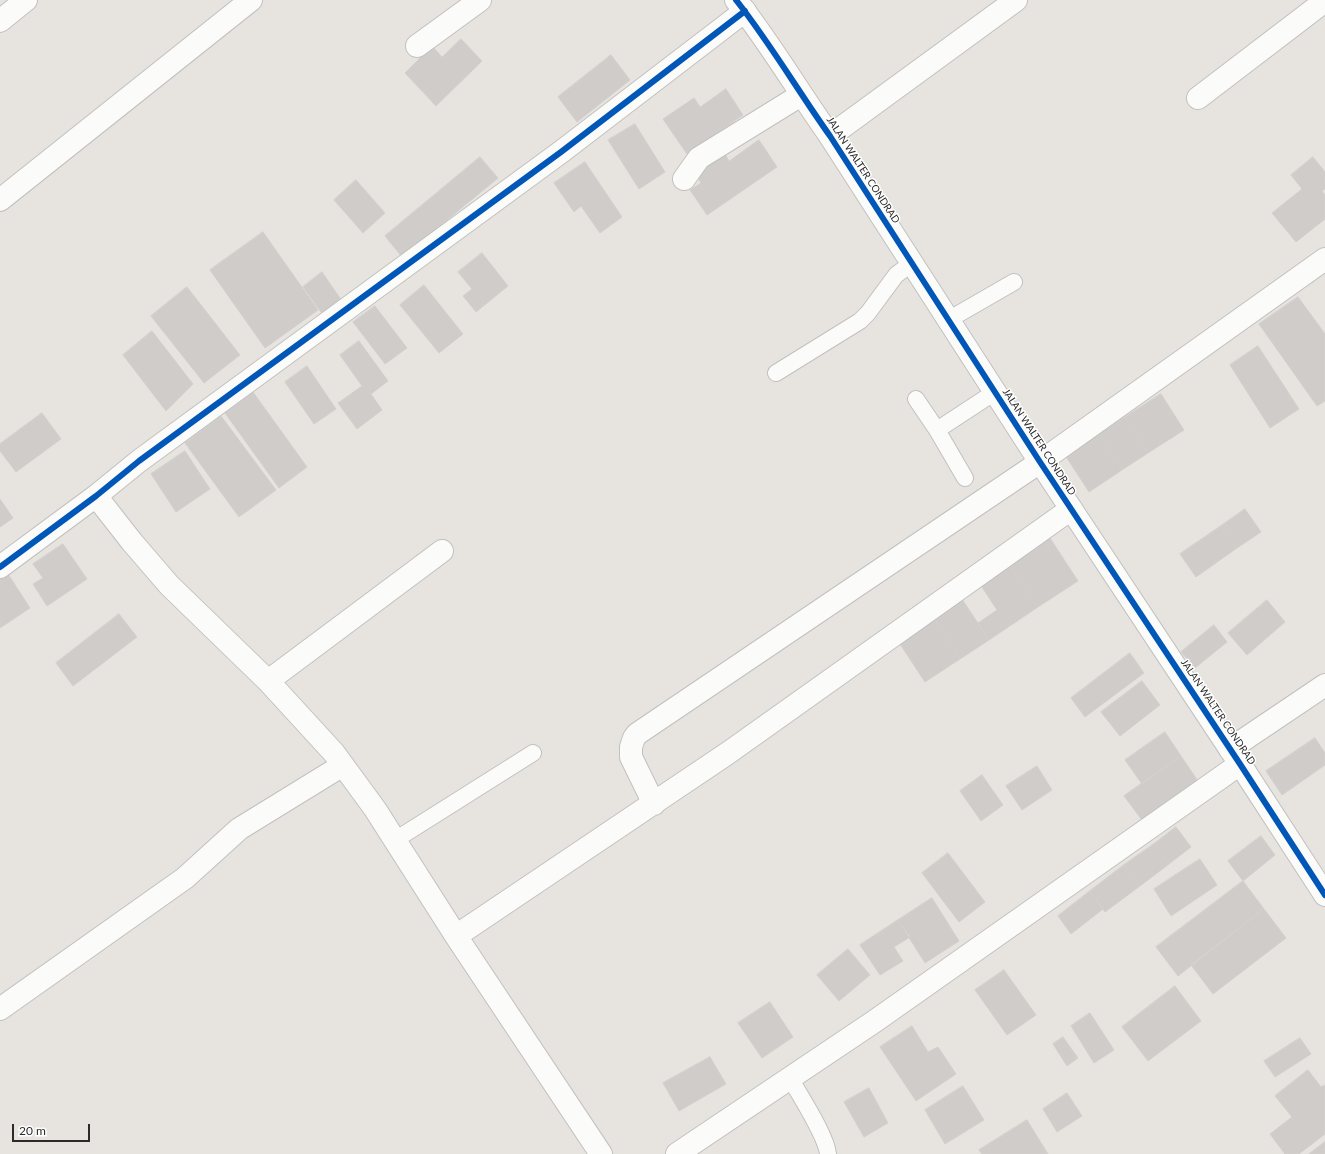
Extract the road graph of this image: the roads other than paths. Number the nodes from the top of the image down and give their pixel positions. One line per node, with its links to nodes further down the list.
1 (26, 0): 7 (street)
2 (251, 0): 13 (street)
3 (480, 0): 8 (street)
4 (1016, 0): 11 (street)
5 (1325, 1): 10 (street)
6 (740, 6): 9 (street, JALAN WALTER CONDRAD); 24 (street)
7 (0, 21)
8 (417, 46)
9 (801, 95): 11 (street, JALAN WALTER CONDRAD); 12 (street)
10 (1198, 98)
11 (830, 136): 15 (street, JALAN WALTER CONDRAD)
12 (684, 180)
13 (0, 200)
14 (1325, 260): 22 (street)
15 (912, 263): 17 (street, JALAN WALTER CONDRAD); 18 (lane)
16 (1014, 282): 17 (lane)
17 (948, 320): 19 (street, JALAN WALTER CONDRAD)
18 (776, 373)
19 (994, 392): 21 (lane); 22 (street, JALAN WALTER CONDRAD)
20 (916, 399): 21 (lane)
21 (937, 430): 23 (lane)
22 (1040, 462): 25 (street, JALAN WALTER CONDRAD); 33 (street)
23 (966, 478)
24 (96, 496): 27 (street); 28 (street)
25 (1071, 509): 31 (street, JALAN WALTER CONDRAD); 33 (street)
26 (442, 551): 28 (street)
27 (0, 567)
28 (268, 681): 32 (street)
29 (1325, 685): 31 (street)
30 (533, 753): 34 (lane)
31 (1235, 757): 35 (street, JALAN WALTER CONDRAD); 38 (street)
32 (343, 765): 34 (street); 37 (street)
33 (654, 804): 36 (street)
34 (395, 840): 36 (street)
35 (1325, 895)
36 (456, 936): 39 (street)
37 (0, 1008)
38 (790, 1078): 40 (street); 41 (lane)
39 (601, 1154)
40 (677, 1154)
41 (828, 1154)

